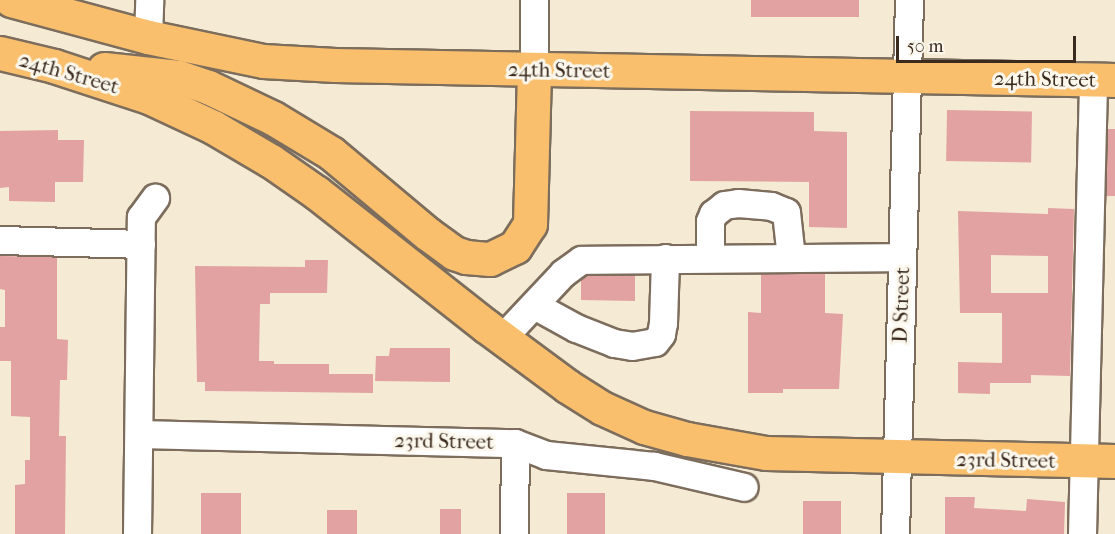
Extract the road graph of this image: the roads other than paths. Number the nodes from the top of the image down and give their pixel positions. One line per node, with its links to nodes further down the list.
1 (11, 0): 5 (main road, 24th Street)
2 (149, 0): 5 (street)
3 (534, 0): 8 (street)
4 (909, 0): 9 (street, D Street)
5 (148, 37): 8 (main road, 24th Street)
6 (0, 53): 7 (main road, 24th Street)
7 (54, 66): 8 (main road); 19 (main road, 24th Street)
8 (534, 69): 9 (main road, 24th Street)
9 (908, 75): 10 (main road, 24th Street); 14 (street, D Street)
10 (1104, 80): 23 (street)
11 (154, 198): 13 (street)
12 (0, 240): 13 (street)
13 (141, 244): 20 (street)
14 (902, 257): 17 (street); 22 (street, D Street)
15 (665, 258): 16 (street); 18 (street); 18 (street)
16 (710, 258): 17 (street); 17 (street)
17 (791, 258)
18 (534, 305): 19 (street)
19 (502, 338): 22 (main road, 24th Street)
20 (139, 434): 21 (street, 23rd Street); 25 (street)
21 (515, 443): 24 (street, 23rd Street); 26 (street)
22 (896, 458): 23 (main road, 23rd Street); 27 (street, D Street)
23 (1099, 461): 28 (street)
24 (744, 487)
25 (136, 534)
26 (514, 534)
27 (895, 534)
28 (1082, 534)

